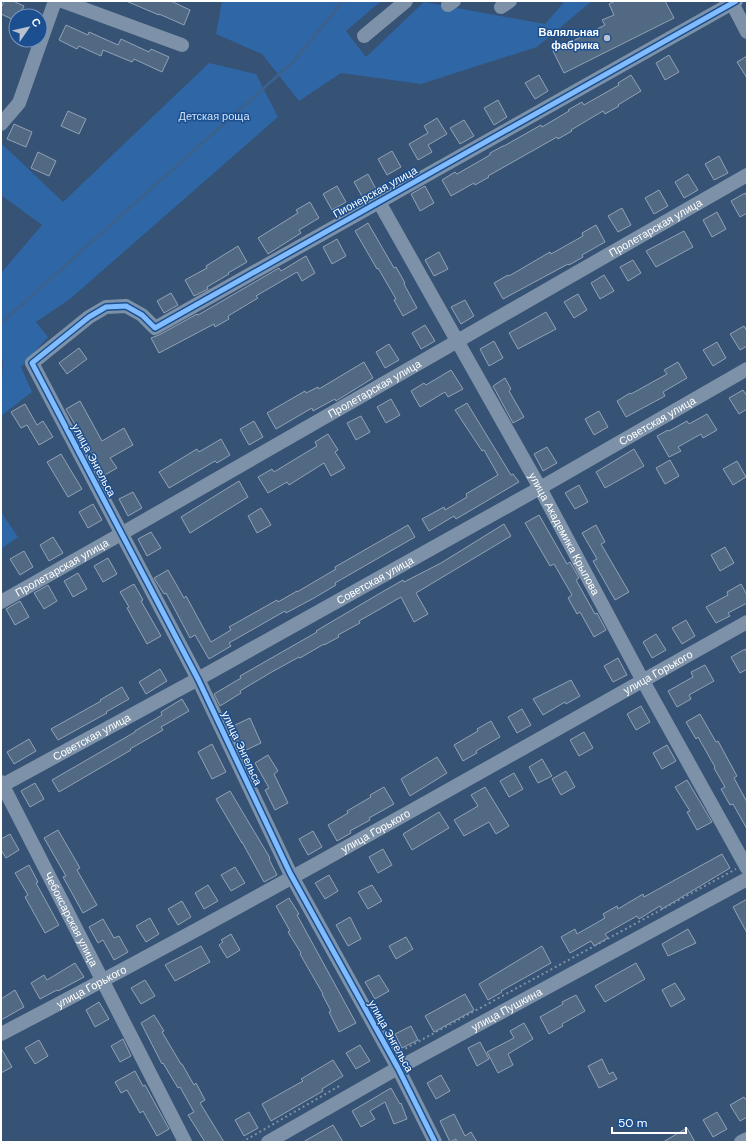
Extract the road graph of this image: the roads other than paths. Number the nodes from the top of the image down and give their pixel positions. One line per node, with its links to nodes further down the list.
1 (55, 1): 8 (street)
2 (62, 1): 7 (street)
3 (406, 1): 6 (street)
4 (734, 2): 5 (street); 10 (street, Пионерская улица)
5 (747, 32)
6 (364, 36)
7 (182, 45)
8 (1, 124)
9 (747, 175): 11 (street, Пролетарская улица)
10 (378, 202): 11 (street, улица Академика Крылова); 12 (street, Пионерская улица)
11 (457, 342): 14 (street, улица Академика Крылова); 15 (street, Пролетарская улица)
12 (32, 363): 15 (street, улица Энгельса)
13 (747, 369): 14 (street, Советская улица)
14 (540, 488): 18 (street, Советская улица); 19 (street, улица Академика Крылова)
15 (121, 534): 16 (street, Пролетарская улица); 18 (street, улица Энгельса)
16 (1, 602)
17 (747, 622): 19 (street, улица Горького)
18 (198, 679): 20 (street, Советская улица); 22 (street, улица Энгельса)
19 (643, 681): 21 (street, улица Академика Крылова); 22 (street, улица Горького)
20 (2, 785): 24 (street, Чебоксарская улица)
21 (746, 866)
22 (293, 877): 24 (street, улица Горького); 26 (street, улица Энгельса)
23 (747, 879): 26 (street, улица Пушкина)
24 (103, 981): 25 (street, улица Горького); 28 (street, Чебоксарская улица)
25 (1, 1034)
26 (395, 1062): 29 (street, улица Пушкина); 30 (street, улица Энгельса)
27 (747, 1139): 31 (street)
28 (185, 1142)
29 (268, 1142)
30 (435, 1142)
31 (741, 1142)

